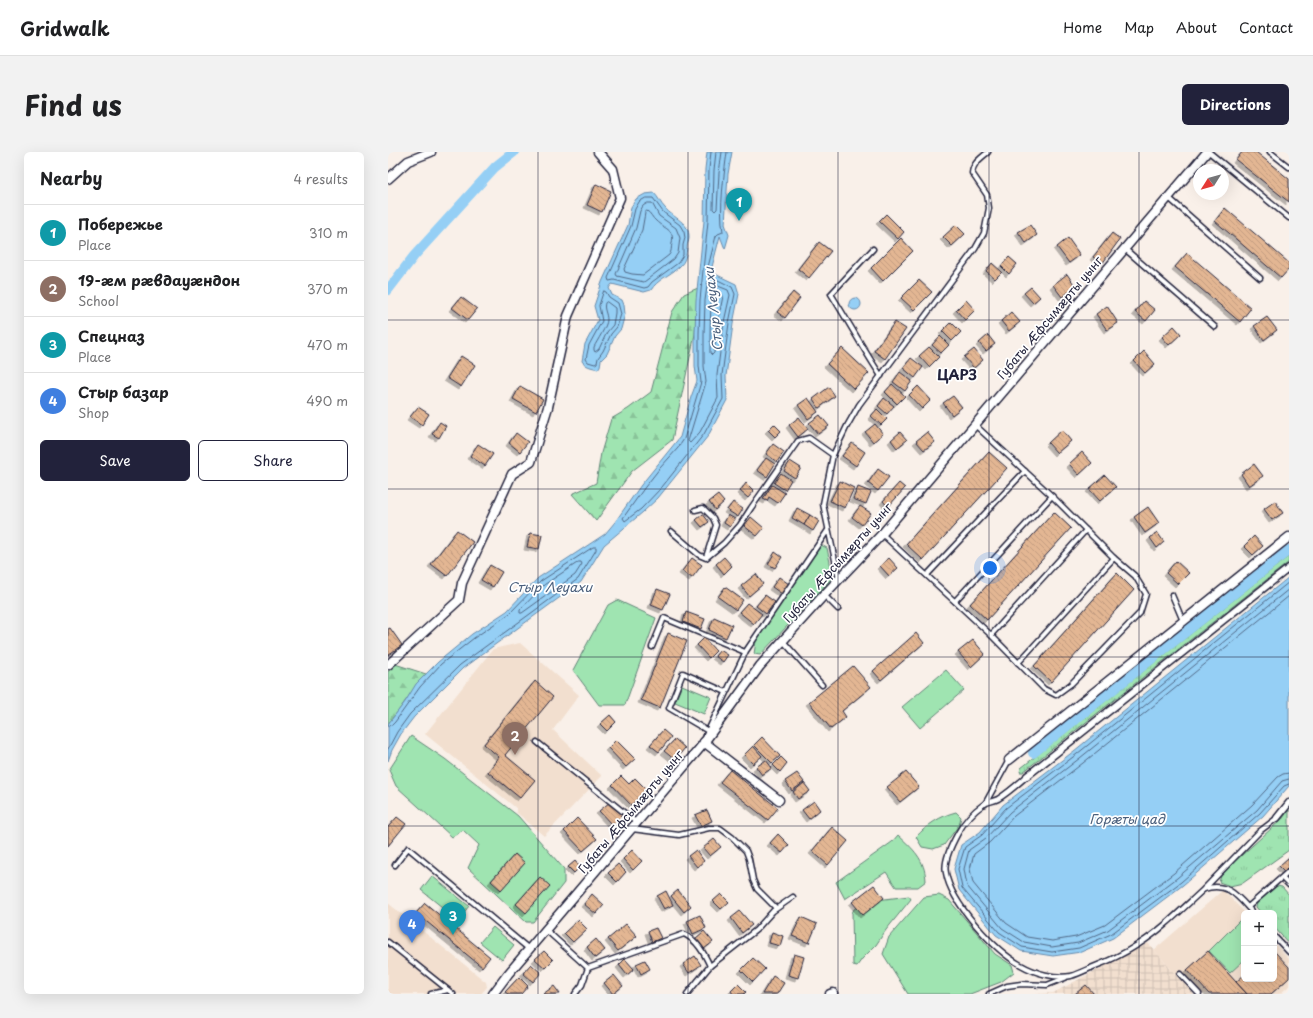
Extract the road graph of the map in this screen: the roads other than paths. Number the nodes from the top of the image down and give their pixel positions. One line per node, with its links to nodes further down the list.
1 (431, 152): 7 (street)
2 (598, 152): 40 (street)
3 (988, 152): 14 (lane)
4 (1208, 152): 8 (street, Губаты Æфсымæрты уынг); 9 (lane)
5 (1270, 152): 6 (lane)
6 (1289, 167)
7 (388, 179)
8 (1168, 198): 10 (street, Губаты Æфсымæрты уынг); 12 (lane)
9 (1289, 218)
10 (1125, 248): 13 (lane); 15 (street, Губаты Æфсымæрты уынг)
11 (873, 249): 14 (lane)
12 (1260, 278)
13 (1215, 327)
14 (881, 376): 16 (lane)
15 (975, 424): 17 (lane); 23 (street, Губаты Æфсымæрты уынг)
16 (833, 455): 20 (lane); 25 (lane)
17 (1025, 471): 18 (lane); 28 (lane)
18 (1052, 496): 21 (lane); 32 (lane)
19 (695, 510): 25 (lane)
20 (828, 530): 29 (lane); 38 (lane)
21 (1086, 530): 26 (lane); 35 (lane)
22 (671, 531): 25 (lane)
23 (882, 534): 28 (lane); 29 (street, Губаты Æфсымæрты уынг)
24 (1289, 537): 34 (street)
25 (706, 558)
26 (1114, 558): 39 (lane); 39 (lane)
27 (1289, 568): 47 (street)
28 (927, 576): 32 (lane)
29 (839, 579): 30 (street, Губаты Æфсымæрты уынг)
30 (824, 595): 33 (lane); 36 (street, Губаты Æфсымæрты уынг)
31 (1172, 595): 34 (lane)
32 (955, 601): 35 (lane)
33 (838, 609)
34 (1183, 621): 46 (street)
35 (991, 635): 39 (lane)
36 (783, 641): 41 (lane); 45 (street, Губаты Æфсымæрты уынг)
37 (652, 647): 38 (lane)
38 (745, 652): 42 (lane)
39 (1018, 663)
40 (388, 665)
41 (822, 685)
42 (726, 692): 43 (lane); 43 (lane)
43 (708, 731): 45 (lane)
44 (537, 742): 52 (lane)
45 (702, 745): 48 (street); 52 (street, Губаты Æфсымæрты уынг)
46 (1009, 760): 50 (lane)
47 (1027, 776): 50 (lane)
48 (779, 800)
49 (1289, 803): 51 (street)
50 (985, 804): 70 (lane)
51 (1277, 818): 57 (lane)
52 (634, 826): 60 (lane); 62 (street, Губаты Æфсымæрты уынг)
53 (395, 865): 65 (lane)
54 (1289, 871): 55 (lane)
55 (1282, 878): 56 (lane); 59 (lane)
56 (1289, 885)
57 (1204, 889): 59 (lane); 70 (lane)
58 (793, 898): 60 (lane)
59 (1248, 907): 61 (lane)
60 (776, 908): 67 (lane)
61 (1250, 910)
62 (546, 930): 65 (street, Губаты Æфсымæрты уынг); 68 (lane)
63 (1277, 939): 66 (lane)
64 (388, 942): 71 (lane)
65 (530, 949): 74 (street, Губаты Æфсымæрты уынг)
66 (1289, 952)
67 (710, 966): 68 (lane); 76 (lane)
68 (588, 968): 75 (lane)
69 (1180, 974): 78 (lane)
70 (1071, 976): 77 (lane)
71 (448, 990): 72 (lane); 73 (lane)
72 (431, 994)
73 (453, 994)
74 (493, 994)
75 (575, 994)
76 (687, 994)
77 (989, 994)
78 (1199, 994)

